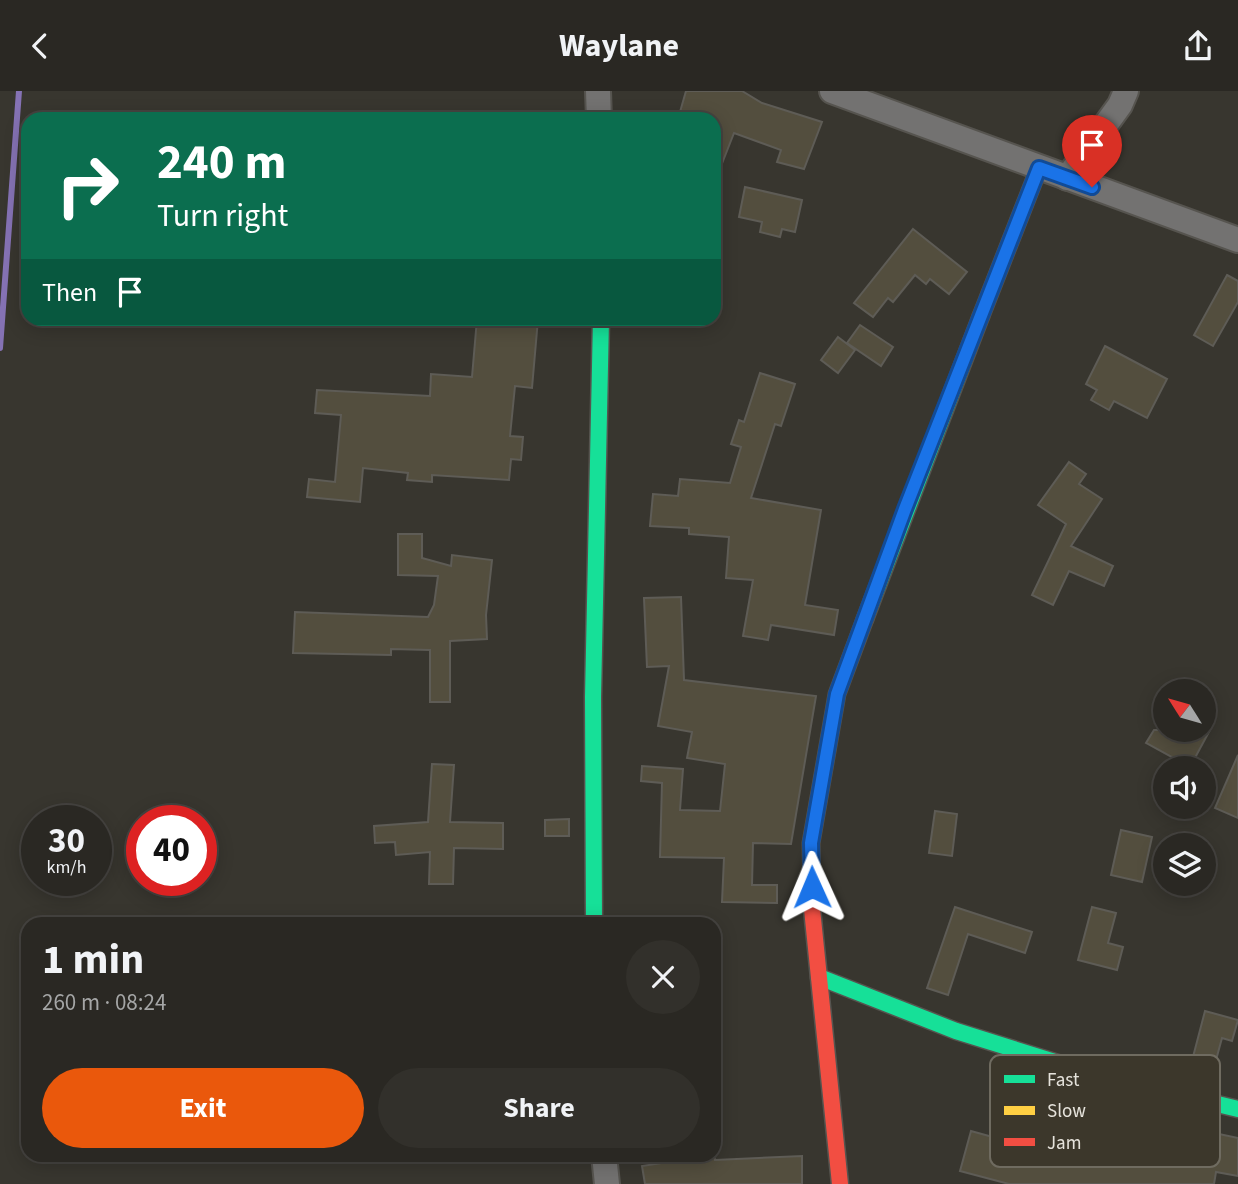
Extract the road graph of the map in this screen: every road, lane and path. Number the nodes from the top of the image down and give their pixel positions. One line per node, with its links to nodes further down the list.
1 (598, 91): 4 (street)
2 (832, 91): 5 (street)
3 (1126, 91): 6 (street)
4 (599, 112)
5 (1039, 168): 6 (street); 10 (street)
6 (1067, 178): 7 (street)
7 (1238, 240)
8 (601, 326): 9 (street)
9 (594, 917)
10 (819, 977): 11 (street); 16 (street)
11 (1032, 1055)
12 (1220, 1105): 13 (street)
13 (1238, 1109)
14 (605, 1162): 15 (street)
15 (607, 1184)
16 (840, 1184)

